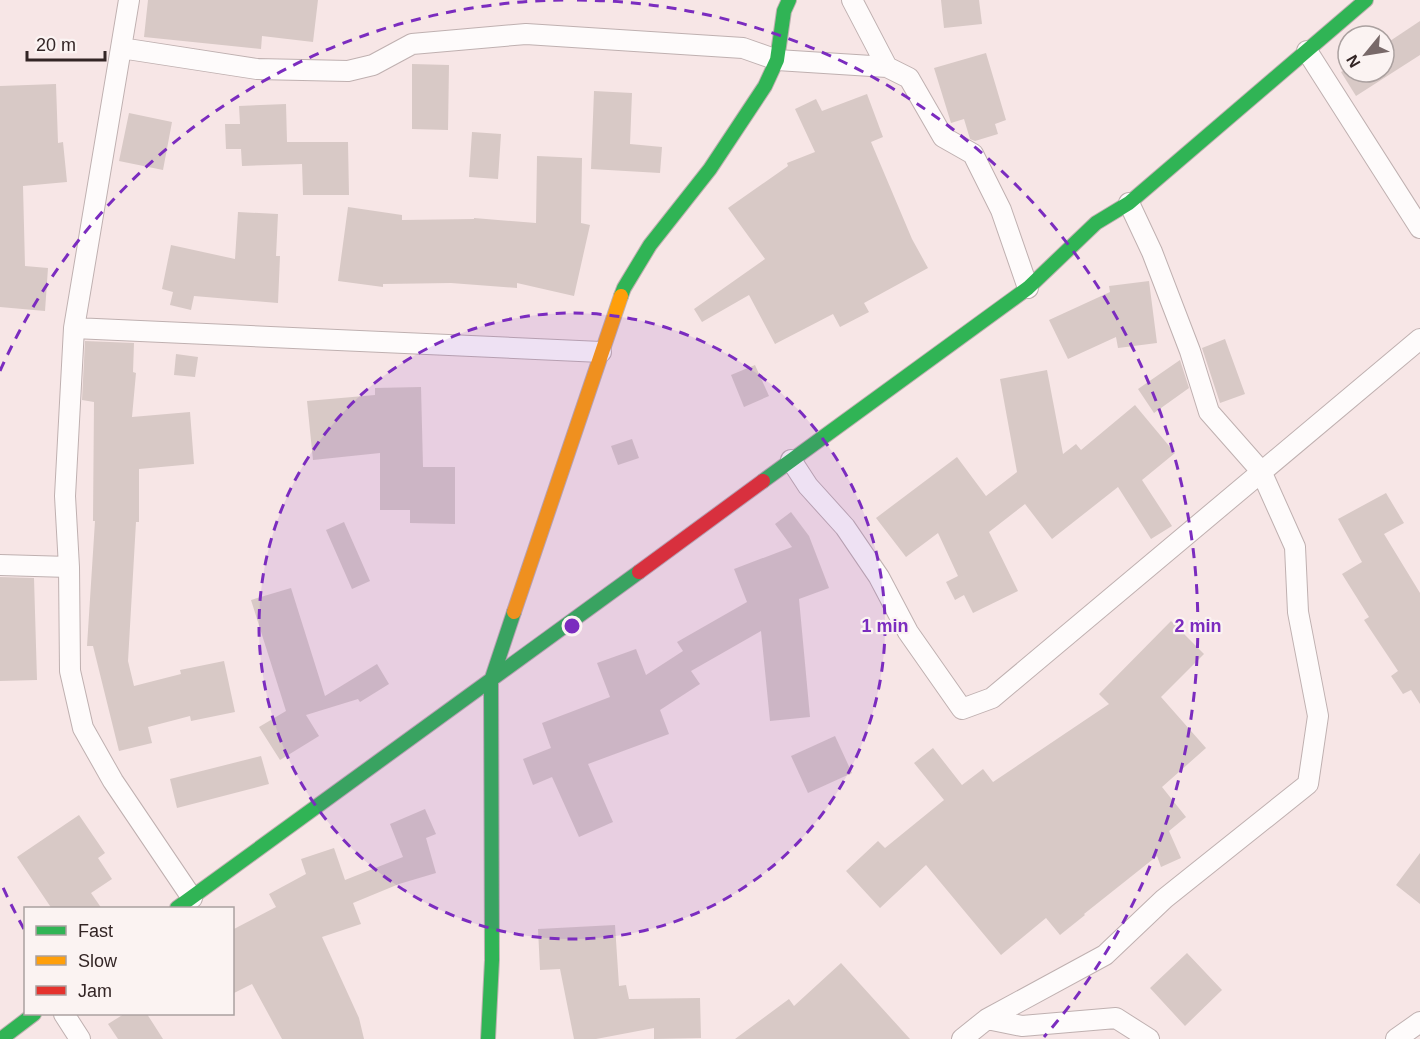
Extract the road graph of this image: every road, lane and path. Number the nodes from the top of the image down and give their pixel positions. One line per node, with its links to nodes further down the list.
1 (129, 0): 5 (street)
2 (789, 0): 7 (street)
3 (852, 0): 8 (street)
4 (1366, 0): 6 (street)
5 (121, 48): 7 (street); 12 (street)
6 (1306, 51): 9 (street); 10 (street)
7 (777, 60): 8 (street); 14 (street)
8 (886, 67): 11 (street)
9 (1129, 203): 11 (street); 16 (street)
10 (1420, 228)
11 (1028, 288): 15 (street)
12 (74, 328): 14 (street); 18 (street)
13 (1420, 339): 16 (street)
14 (601, 352): 19 (street)
15 (791, 460): 16 (street); 19 (street)
16 (1261, 471): 23 (street)
17 (0, 565): 18 (street)
18 (69, 567): 20 (street)
19 (491, 681): 20 (street); 27 (street)
20 (184, 903)
21 (33, 1015): 25 (street)
22 (65, 1015): 26 (street)
23 (987, 1019): 28 (street); 29 (street)
24 (1420, 1022): 30 (street)
25 (1, 1039)
26 (81, 1039)
27 (488, 1039)
28 (962, 1039)
29 (1149, 1039)
30 (1396, 1039)

